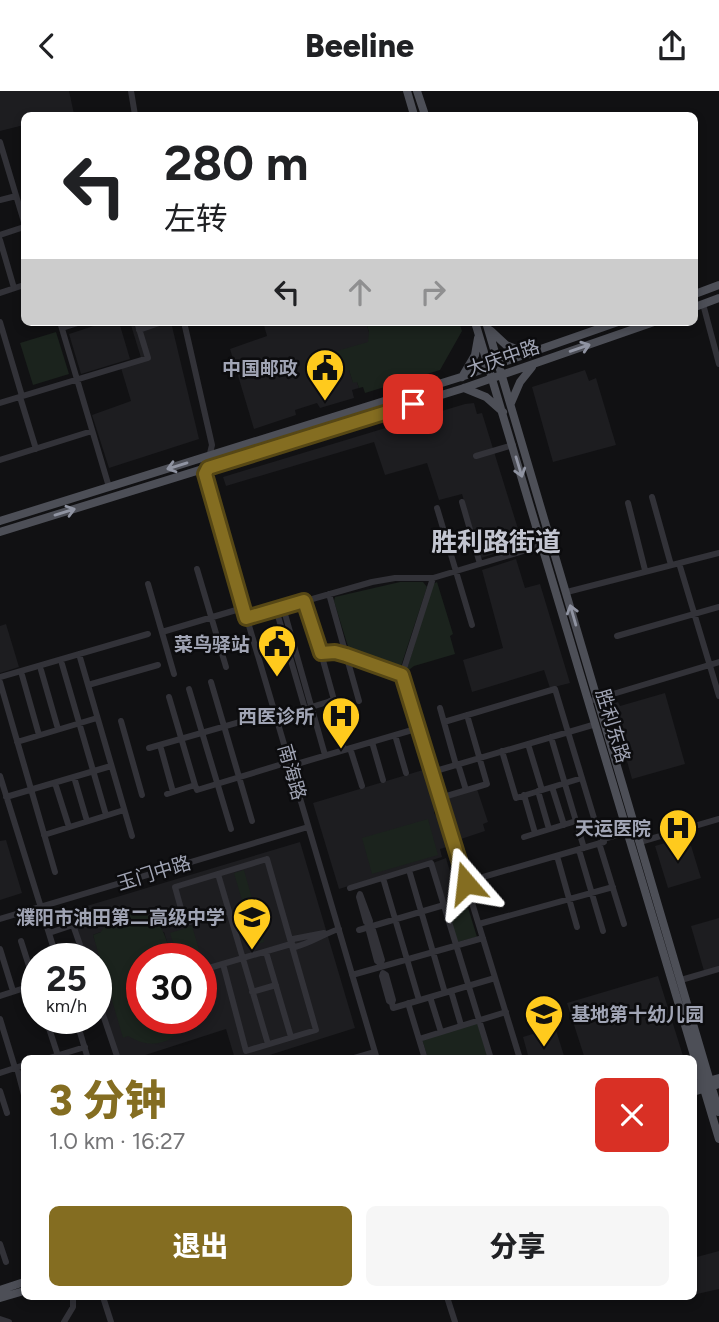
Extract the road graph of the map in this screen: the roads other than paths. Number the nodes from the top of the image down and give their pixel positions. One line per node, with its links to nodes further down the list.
1 (131, 91): 4 (street)
2 (407, 91): 5 (main road)
3 (418, 91): 6 (main road)
4 (134, 112)
5 (413, 112)
6 (424, 112)
7 (0, 142): 8 (street)
8 (3, 164): 9 (street)
9 (16, 195): 10 (street); 11 (street)
10 (0, 201)
11 (21, 214)
12 (21, 226): 13 (street)
13 (0, 235)
14 (0, 240): 17 (street)
15 (719, 285): 19 (main road)
16 (21, 286): 17 (street)
17 (14, 288): 18 (street)
18 (0, 293)
19 (698, 293)
20 (719, 298): 21 (main road)
21 (699, 306): 33 (street)
22 (0, 322): 31 (street)
23 (61, 326): 40 (street)
24 (138, 326): 40 (street)
25 (185, 326): 49 (street, 南海路)
26 (487, 326): 34 (main road, 胜利东路)
27 (488, 326): 32 (main road)
28 (607, 326): 32 (main road, 大庆中路)
29 (643, 326): 35 (main road, 大庆中路, one-way to 29)
30 (477, 327): 36 (main road, 胜利东路); 38 (main road)
31 (2, 333): 42 (street)
32 (529, 354): 34 (main road, 大庆中路)
33 (719, 364)
34 (499, 365): 36 (main road, 大庆中路); 37 (main road, 胜利东路)
35 (534, 365): 37 (main road, 大庆中路); 44 (main road)
36 (490, 368): 38 (main road, 大庆中路); 39 (main road, 胜利东路)
37 (502, 375): 39 (main road, 大庆中路); 44 (main road, 胜利东路)
38 (461, 377): 49 (main road, 大庆中路)
39 (493, 379): 41 (main road, 大庆中路); 45 (main road, 胜利东路)
40 (77, 380): 42 (street); 46 (street)
41 (464, 388): 45 (main road); 52 (main road, 大庆中路)
42 (21, 397): 43 (street); 48 (street)
43 (0, 403)
44 (511, 403): 69 (main road, 胜利东路)
45 (503, 413): 47 (main road, 胜利东路)
46 (92, 431): 48 (street); 53 (street)
47 (513, 445): 50 (street); 60 (main road, 胜利东路, one-way to 60)
48 (36, 449): 51 (street)
49 (210, 456): 52 (street, 南海路); 53 (main road, 大庆中路, one-way to 53)
50 (476, 456)
51 (0, 460)
52 (208, 468): 59 (main road, 大庆中路, one-way to 52); 73 (street, 南海路)
53 (110, 487): 58 (main road, 大庆中路)
54 (652, 497): 63 (street)
55 (462, 502): 62 (street)
56 (628, 503): 65 (street)
57 (437, 508): 66 (street)
58 (0, 521)
59 (0, 533)
60 (543, 545): 62 (street); 100 (main road, 胜利东路)
61 (719, 553): 63 (street)
62 (480, 564): 66 (street)
63 (675, 564): 65 (street); 75 (street)
64 (197, 569): 76 (street)
65 (645, 570): 69 (street)
66 (455, 572): 67 (street); 78 (street)
67 (433, 578): 70 (street); 93 (street)
68 (148, 584): 79 (street)
69 (567, 592): 100 (main road, 胜利东路, one-way to 69)
70 (329, 594): 71 (street); 84 (street)
71 (304, 601): 74 (street); 82 (street)
72 (719, 607): 75 (street)
73 (243, 608): 76 (street); 77 (street, 南海路)
74 (280, 608): 77 (street); 103 (street)
75 (694, 614): 81 (street); 88 (street)
76 (211, 618): 79 (street); 89 (street)
77 (246, 618): 105 (street, 南海路)
78 (472, 625)
79 (162, 632): 91 (street)
80 (148, 634): 83 (street)
81 (617, 636)
82 (321, 653): 84 (street); 101 (street)
83 (79, 654): 94 (street); 96 (street)
84 (346, 655): 93 (street); 102 (street)
85 (719, 662): 88 (street)
86 (62, 664): 110 (street)
87 (158, 665): 96 (street)
88 (710, 665): 98 (street); 100 (street)
89 (226, 667)
90 (41, 670): 114 (street)
91 (174, 674)
92 (22, 675): 117 (street)
93 (402, 675): 113 (street)
94 (0, 680): 122 (street)
95 (211, 682): 112 (street)
96 (88, 685): 107 (street)
97 (189, 689): 116 (street)
98 (719, 696)
99 (169, 697): 120 (street)
100 (594, 700): 111 (main road, 胜利东路); 171 (main road, 胜利东路)
101 (331, 701): 103 (street); 126 (street)
102 (359, 701)
103 (312, 707): 128 (street)
104 (440, 708): 109 (street)
105 (275, 712): 112 (street); 130 (street, 南海路)
106 (467, 715): 109 (street); 115 (street); 129 (street)
107 (97, 718): 110 (street); 132 (street)
108 (121, 721): 150 (street)
109 (444, 722): 131 (street)
110 (79, 723): 114 (street); 133 (street)
111 (596, 724): 115 (street); 166 (main road, 胜利东路)
112 (225, 726): 116 (street); 138 (street)
113 (419, 728): 118 (street); 134 (street)
114 (58, 729): 117 (street)
115 (568, 732): 119 (street); 139 (street)
116 (202, 733): 120 (street); 142 (street)
117 (39, 735): 122 (street)
118 (395, 735): 121 (street); 135 (street)
119 (551, 737): 123 (street); 143 (street)
120 (181, 739): 124 (street); 144 (street)
121 (372, 741): 126 (street); 140 (street)
122 (18, 742): 147 (street)
123 (528, 744): 127 (street); 149 (street)
124 (160, 745): 125 (street); 144 (street)
125 (149, 748)
126 (347, 749): 128 (street); 145 (street)
127 (502, 751): 129 (street); 151 (street)
128 (325, 755): 130 (street)
129 (480, 758): 131 (street); 148 (street)
130 (290, 764): 138 (street); 163 (street, 南海路)
131 (457, 764): 134 (street); 148 (street)
132 (111, 766): 133 (street); 154 (street)
133 (93, 772): 137 (street); 155 (street)
134 (432, 772): 153 (street)
135 (406, 773)
136 (0, 776): 152 (street)
137 (74, 777): 141 (street); 158 (street)
138 (239, 777): 142 (street); 159 (street)
139 (582, 778): 143 (street); 156 (street)
140 (383, 780)
141 (55, 783): 147 (street); 162 (street)
142 (217, 783): 144 (street); 164 (street)
143 (565, 783): 146 (street); 160 (street)
144 (195, 785)
145 (362, 786)
146 (552, 787): 149 (street); 161 (street)
147 (32, 790): 152 (street); 168 (street)
148 (466, 790): 153 (street)
149 (540, 790): 151 (street); 165 (street)
150 (142, 795)
151 (524, 795): 167 (street)
152 (6, 797): 186 (street)
153 (440, 798): 179 (street)
154 (124, 810): 155 (street); 169 (street)
155 (106, 815): 158 (street)
156 (594, 818)
157 (719, 819): 171 (street)
158 (87, 821): 162 (street)
159 (252, 821)
160 (576, 821): 161 (street); 173 (street)
161 (564, 825): 165 (street)
162 (69, 827): 168 (street)
163 (308, 827): 186 (street, 玉门中路); 195 (street, 南海路)
164 (231, 829)
165 (550, 829): 167 (street)
166 (628, 832): 172 (street); 249 (main road, 胜利东路)
167 (535, 834): 170 (street)
168 (44, 835): 176 (street)
169 (132, 836)
170 (524, 837)
171 (640, 842): 215 (main road, 胜利东路)
172 (599, 843): 173 (street); 181 (street)
173 (582, 849): 174 (street); 183 (street)
174 (557, 856): 179 (street); 184 (street)
175 (409, 870): 178 (street); 185 (street); 188 (street)
176 (55, 872)
177 (218, 874): 187 (street); 187 (street); 202 (street)
178 (383, 878): 180 (street); 190 (street)
179 (466, 883): 191 (street)
180 (358, 886): 182 (street); 193 (street)
181 (612, 887): 183 (street); 192 (street)
182 (350, 888)
183 (592, 893): 184 (street); 197 (street)
184 (569, 899): 191 (street); 194 (street)
185 (444, 905): 188 (street); 203 (street)
186 (40, 907): 189 (street, 玉门中路); 198 (street)
187 (228, 911): 207 (street)
188 (421, 912): 190 (street); 206 (street)
189 (0, 919)
190 (396, 919): 193 (street); 208 (street)
191 (479, 924): 199 (street)
192 (624, 924)
193 (369, 926): 196 (street); 211 (street)
194 (577, 927)
195 (339, 929): 202 (street); 213 (street, 南海路)
196 (359, 930)
197 (603, 931)
198 (49, 933): 200 (street); 201 (street)
199 (483, 939): 203 (street); 214 (street)
200 (52, 943)
201 (80, 943)
202 (291, 944): 205 (street); 234 (street)
203 (457, 946): 206 (street); 217 (street)
204 (0, 949): 219 (street)
205 (266, 951): 207 (street); 216 (street)
206 (433, 953): 208 (street); 221 (street)
207 (242, 959): 209 (street); 220 (street)
208 (408, 960): 211 (street); 224 (street)
209 (223, 964): 210 (street); 236 (street)
210 (217, 966)
211 (382, 968): 213 (street); 225 (street)
212 (719, 969): 215 (street)
213 (352, 975): 242 (street, 南海路)
214 (495, 978): 217 (street); 226 (street)
215 (681, 980): 249 (main road, 胜利东路)
216 (276, 985): 220 (street); 234 (street)
217 (468, 986): 221 (street); 228 (street)
218 (21, 990): 219 (street)
219 (13, 992): 222 (street)
220 (252, 992): 236 (street)
221 (448, 992): 223 (street); 229 (street)
222 (0, 996)
223 (430, 997): 224 (street); 230 (street)
224 (419, 1000): 225 (street)
225 (408, 1003): 235 (street)
226 (506, 1012): 228 (street); 245 (street)
227 (0, 1019): 247 (street)
228 (479, 1020): 229 (street); 244 (street)
229 (461, 1025): 230 (street)
230 (441, 1032): 235 (street)
231 (51, 1034): 238 (street)
232 (81, 1034): 237 (street)
233 (110, 1034): 241 (street)
234 (291, 1037): 236 (street)
235 (419, 1039): 243 (street)
236 (268, 1044)
237 (85, 1047): 239 (street); 240 (street)
238 (57, 1055)
239 (63, 1055)
240 (87, 1055)
241 (117, 1055)
242 (376, 1055)
243 (424, 1055)
244 (490, 1055)
245 (519, 1055)
246 (21, 1066): 247 (street)
247 (16, 1068): 248 (street); 250 (street)
248 (0, 1073)
249 (711, 1083): 252 (main road, 胜利东路); 254 (main road, 胜利东路)
250 (21, 1085)
251 (0, 1091): 253 (street)
252 (719, 1112)
253 (6, 1113)
254 (719, 1139)
255 (0, 1244): 256 (street)
256 (6, 1262)
257 (21, 1283): 258 (main road)
258 (0, 1290)
259 (21, 1292): 260 (main road)
260 (0, 1298)
261 (73, 1300): 266 (street)
262 (104, 1300): 267 (street)
263 (448, 1300): 268 (street)
264 (0, 1319): 265 (street)
265 (9, 1322)
266 (64, 1322)
267 (111, 1322)
268 (455, 1322)

